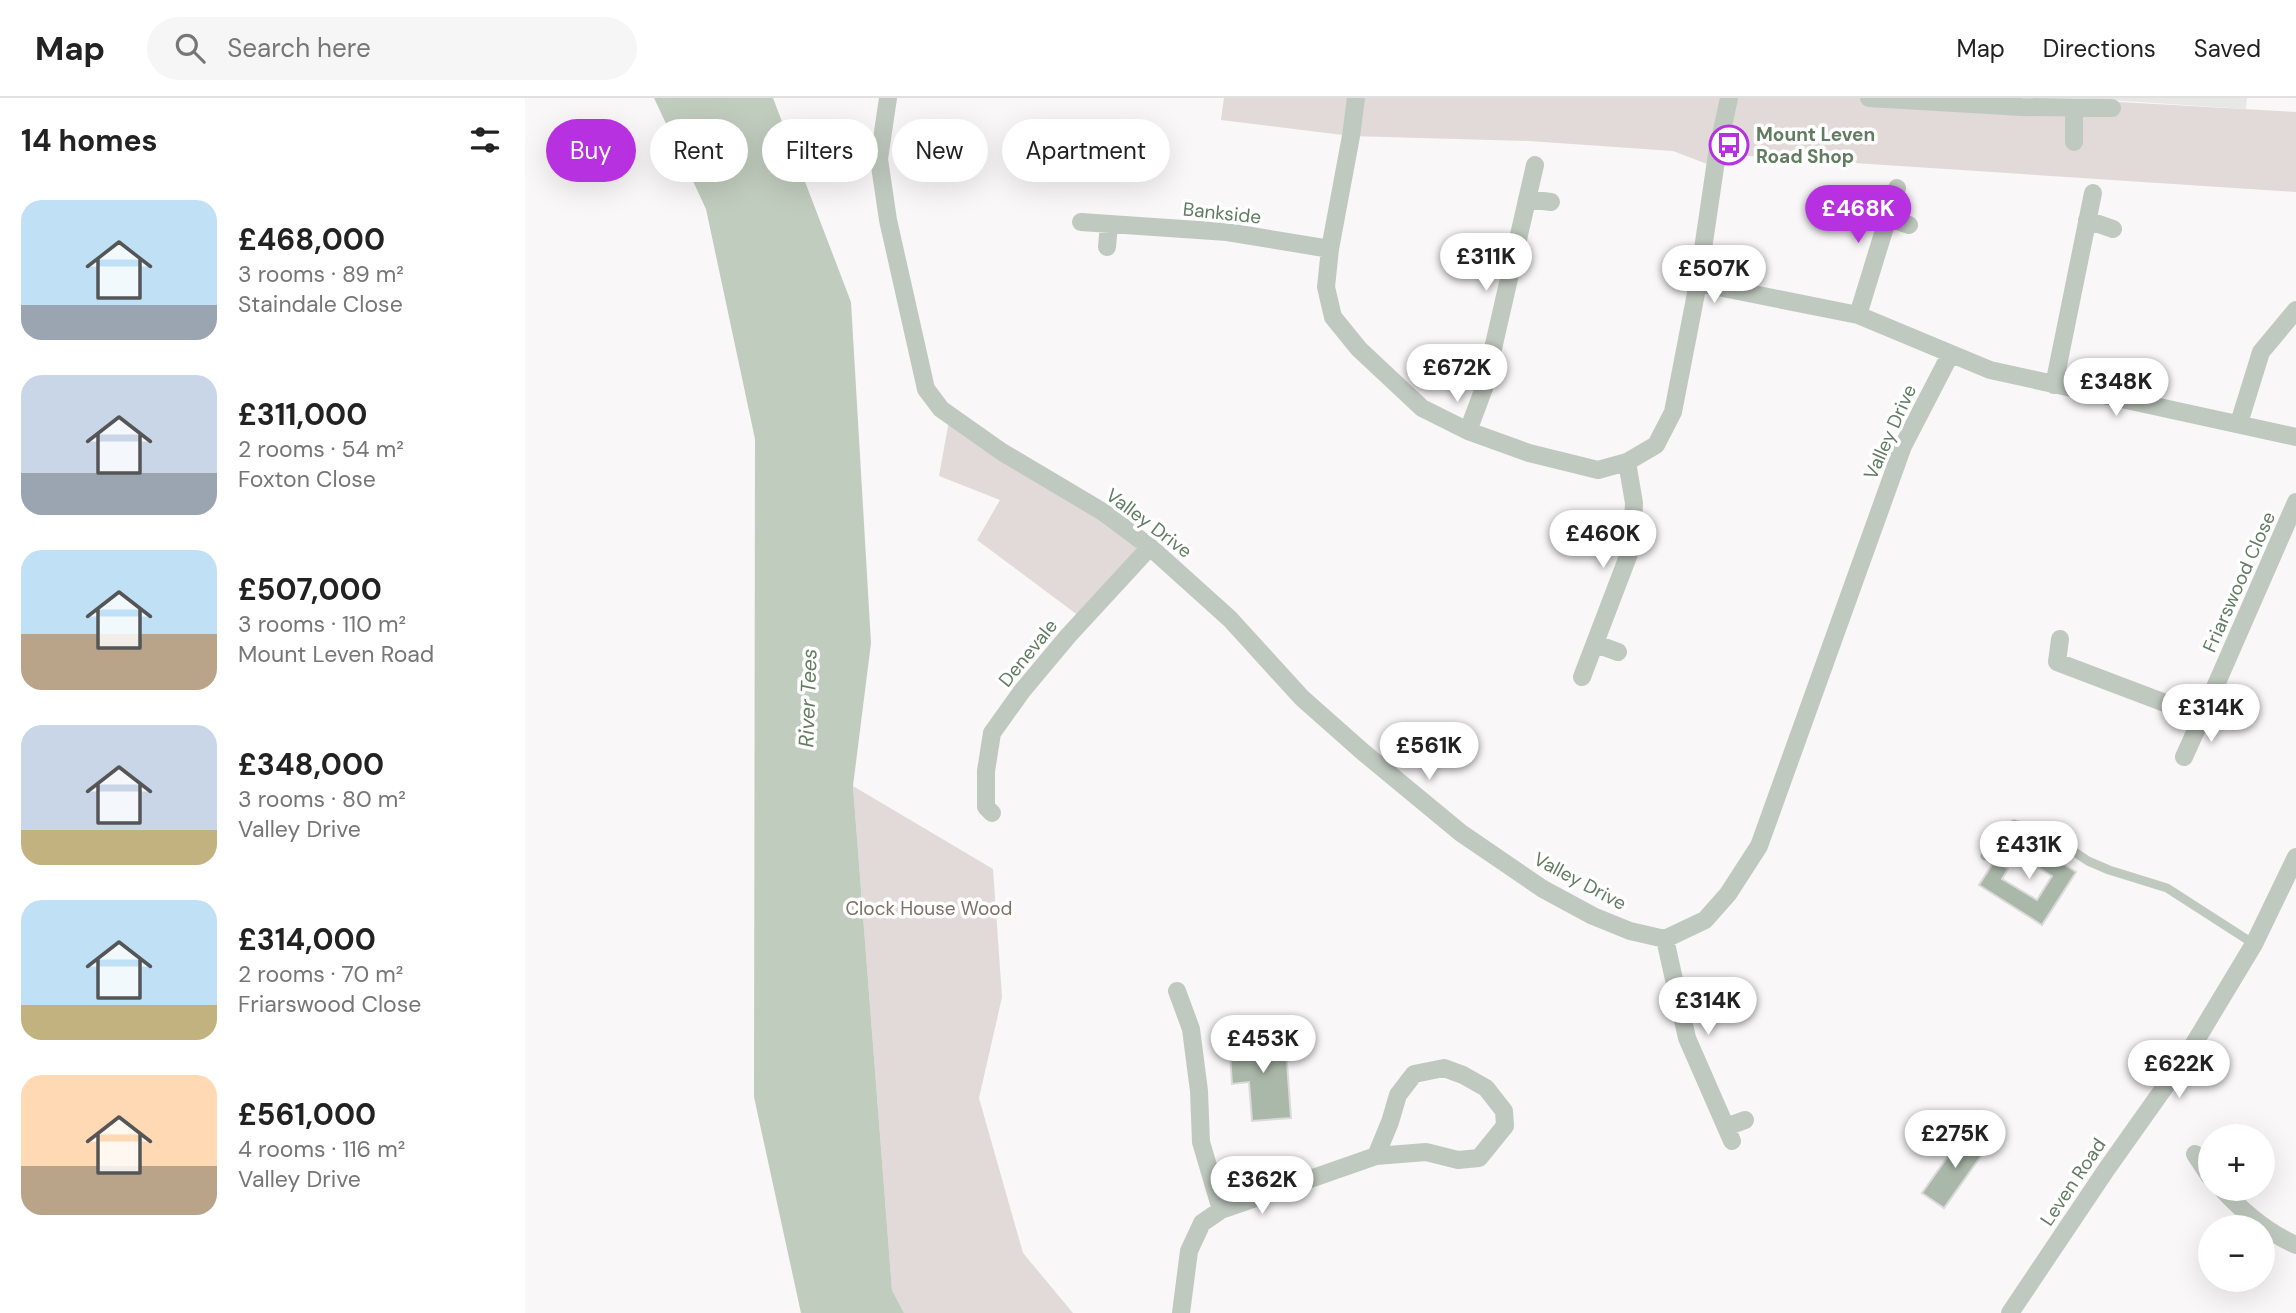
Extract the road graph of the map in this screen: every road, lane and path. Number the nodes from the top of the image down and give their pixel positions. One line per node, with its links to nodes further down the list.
1 (888, 98): 31 (street, Valley Drive)
2 (1356, 98): 20 (street)
3 (1729, 98): 21 (street)
4 (1869, 98): 5 (street)
5 (2074, 108): 6 (street); 7 (street)
6 (2112, 108)
7 (2074, 142)
8 (1535, 165): 11 (street)
9 (1897, 188): 13 (street)
10 (2092, 193): 14 (street)
11 (1527, 199): 12 (street); 27 (street)
12 (1551, 202)
13 (1886, 217): 17 (street); 23 (street)
14 (2087, 220): 18 (street); 25 (street)
15 (1081, 222): 16 (street, Bankside)
16 (1108, 225): 19 (street); 20 (street, Bankside)
17 (1909, 225)
18 (2113, 229)
19 (1107, 247)
20 (1330, 249): 27 (street)
21 (1698, 283): 23 (street); 29 (street)
22 (2296, 310): 26 (street)
23 (1858, 315): 24 (street)
24 (1950, 355): 25 (street); 41 (street, Valley Drive)
25 (2054, 385): 26 (street)
26 (2239, 423): 28 (street)
27 (1468, 431): 29 (street)
28 (2296, 437)
29 (1627, 463): 33 (street)
30 (2296, 502): 36 (street, Friarswood Close)
31 (1150, 547): 38 (street, Denevale); 41 (street, Valley Drive)
32 (2060, 639): 36 (street)
33 (1596, 644): 34 (street); 35 (street)
34 (1618, 652)
35 (1582, 677)
36 (2202, 717): 37 (street, Friarswood Close)
37 (2185, 757)
38 (994, 809)
39 (1985, 856): 42 (lane)
40 (2296, 857): 42 (street, Leven Road)
41 (1665, 939): 44 (street)
42 (2254, 944): 50 (street, Leven Road)
43 (1174, 998): 47 (street)
44 (1745, 1120)
45 (1376, 1156): 45 (street); 47 (street)
46 (2233, 1201): 48 (street)
47 (1221, 1210): 49 (street)
48 (2296, 1245)
49 (1181, 1313)
50 (2010, 1313)

